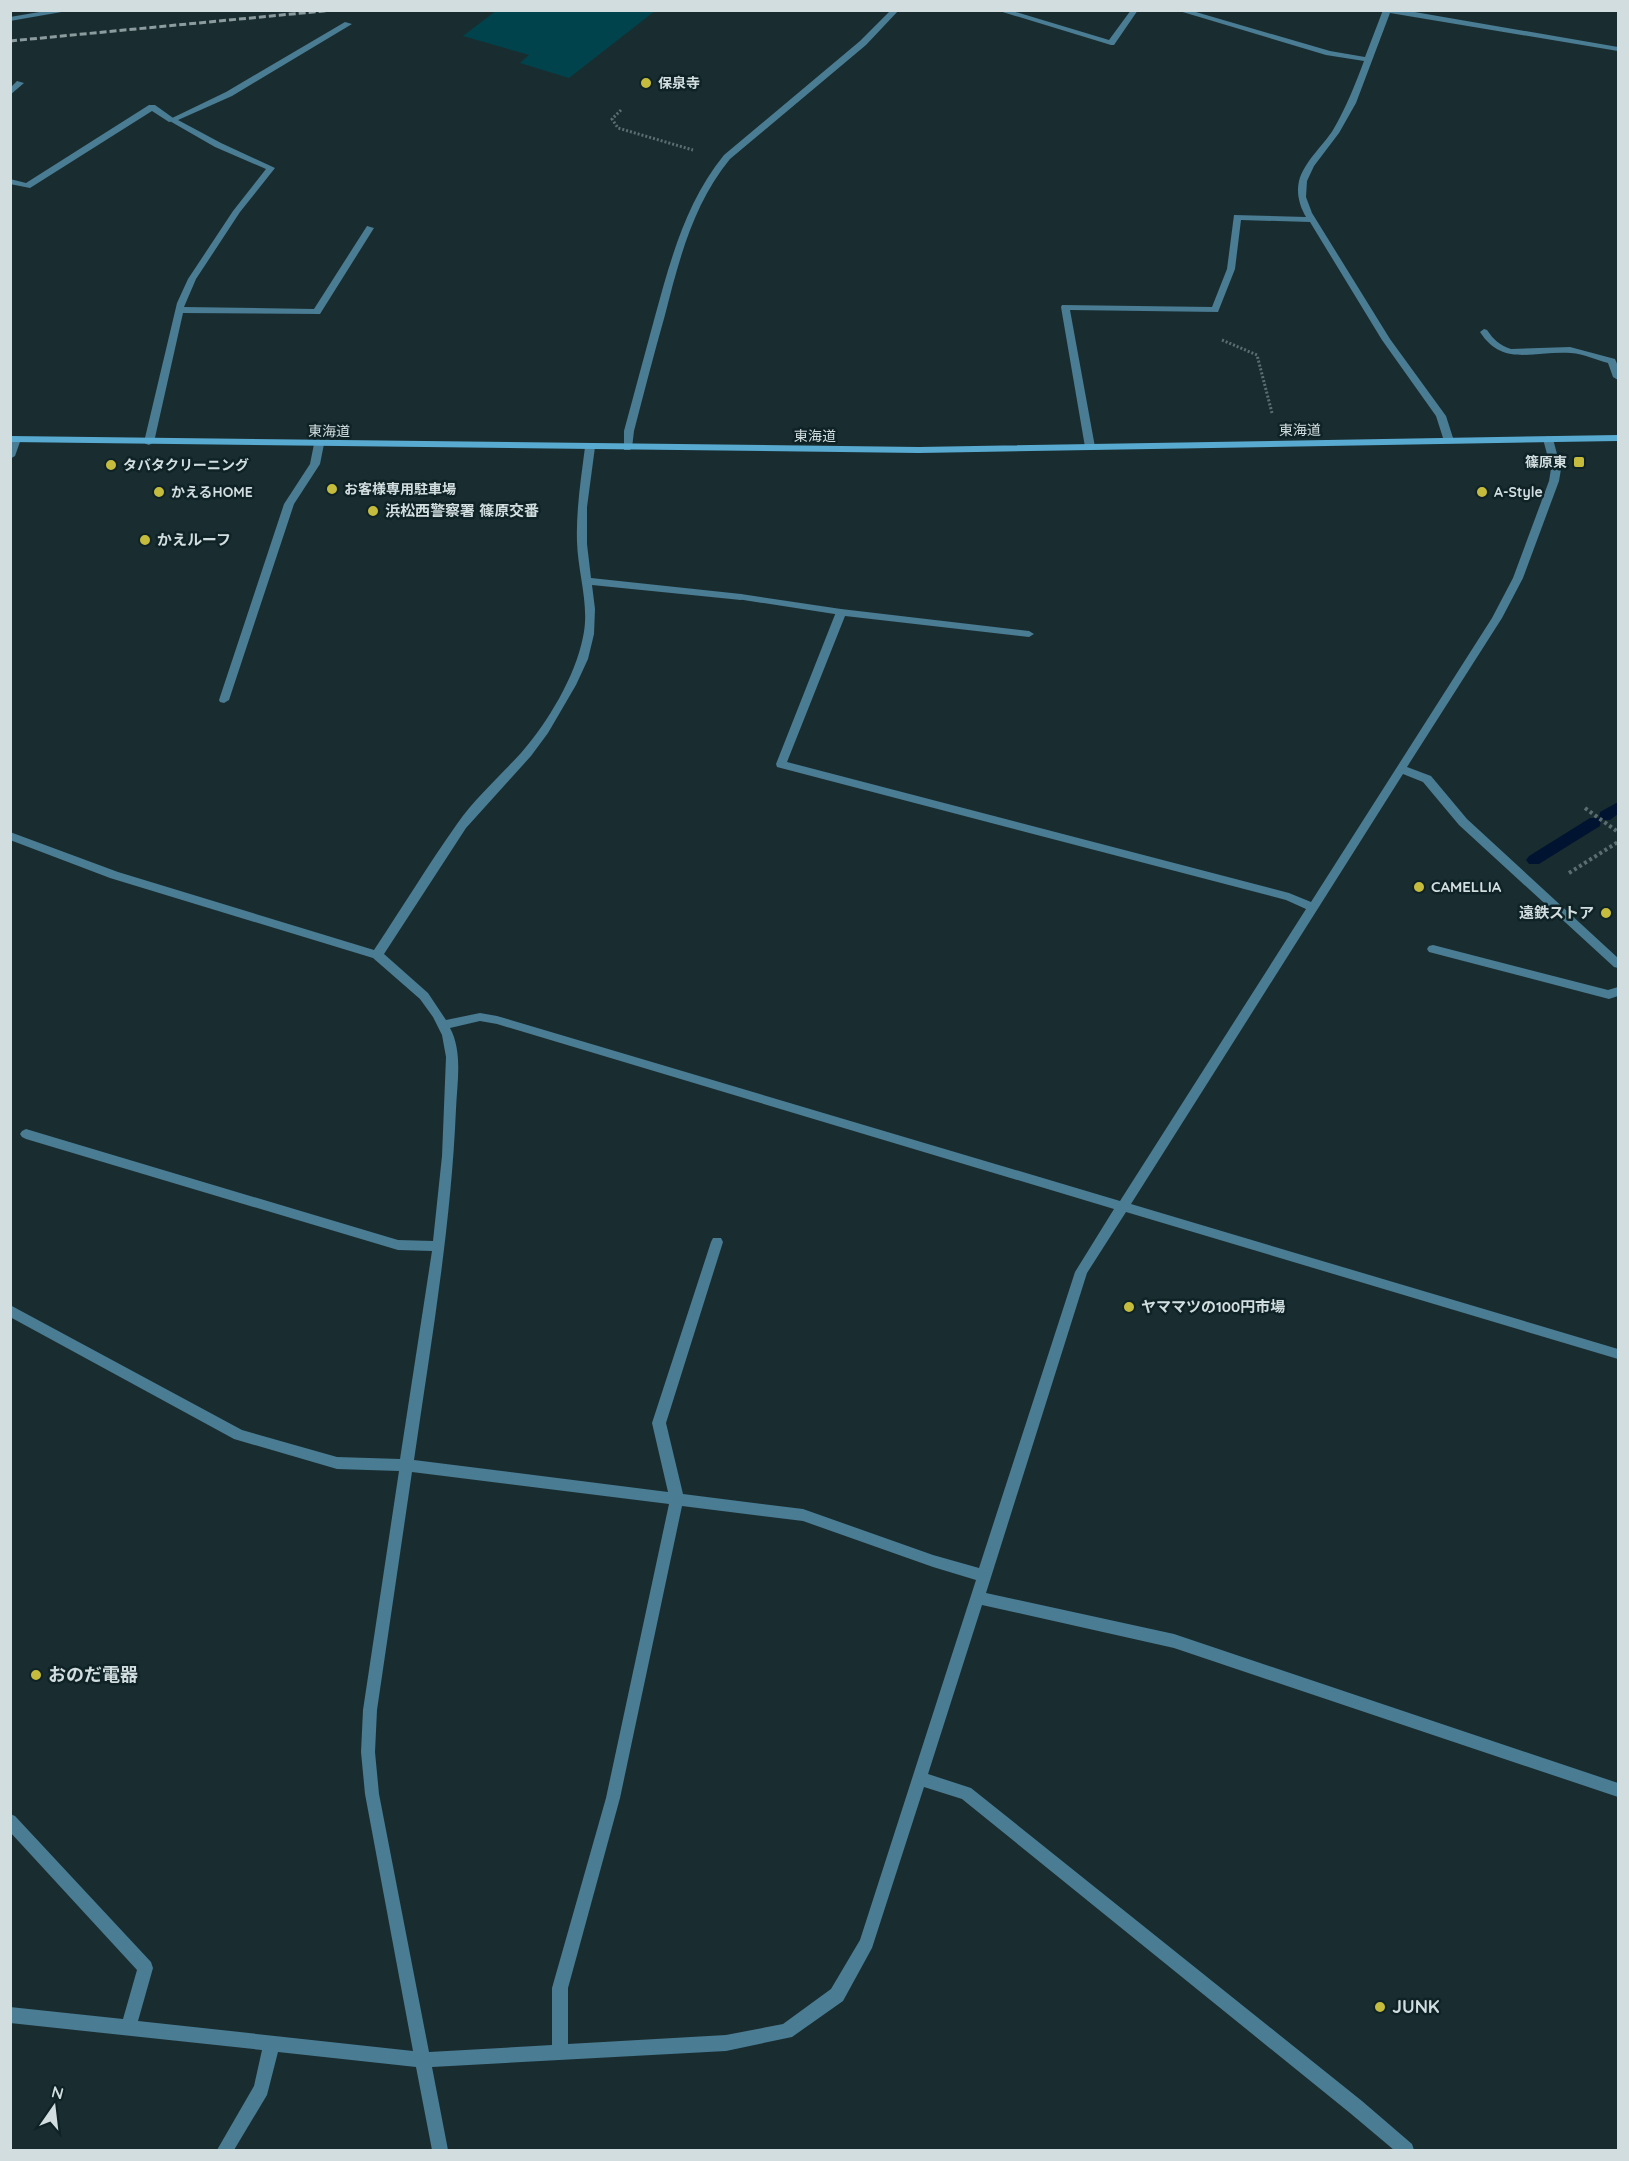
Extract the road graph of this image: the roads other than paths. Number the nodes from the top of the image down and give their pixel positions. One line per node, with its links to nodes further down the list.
1 (70, 10): 7 (street)
2 (896, 10): 28 (street)
3 (999, 10): 4 (street)
4 (1135, 10)
5 (1179, 10): 10 (street)
6 (1387, 11): 9 (street); 10 (street)
7 (10, 19)
8 (348, 24): 13 (street)
9 (1618, 49)
10 (1369, 60): 15 (street)
11 (20, 83): 12 (street)
12 (10, 93)
13 (172, 120): 14 (street); 17 (street)
14 (10, 181)
15 (1311, 220): 23 (street); 27 (street)
16 (370, 228): 17 (street)
17 (178, 310): 24 (street)
18 (1484, 332): 19 (street)
19 (1618, 377)
20 (1618, 438): 22 (main road, 東海道)
21 (13, 439): 24 (main road, 東海道); 29 (street)
22 (1548, 439): 23 (main road, 東海道); 34 (street)
23 (1449, 441): 27 (main road, 東海道)
24 (149, 442): 25 (main road, 東海道)
25 (319, 444): 26 (main road, 東海道); 33 (street)
26 (590, 447): 28 (main road, 東海道); 30 (street)
27 (1089, 447): 28 (main road, 東海道)
28 (627, 448)
29 (10, 456)
30 (586, 581): 31 (street); 38 (street)
31 (841, 612): 32 (street); 36 (street)
32 (1029, 634)
33 (224, 700)
34 (1401, 769): 36 (street); 39 (street)
35 (10, 836): 38 (street)
36 (1313, 907): 43 (street)
37 (1432, 949): 40 (street)
38 (377, 955): 41 (street)
39 (1618, 963)
40 (1618, 991)
41 (444, 1025): 43 (street); 45 (street)
42 (27, 1134): 45 (street)
43 (1123, 1206): 47 (street); 50 (street)
44 (717, 1242): 49 (street)
45 (439, 1246): 48 (street)
46 (10, 1310): 48 (street)
47 (1618, 1354)
48 (407, 1465): 49 (street); 59 (street)
49 (677, 1499): 50 (street); 58 (street)
50 (984, 1576): 51 (street)
51 (977, 1598): 52 (street); 53 (street)
52 (919, 1778): 58 (street); 62 (street)
53 (1618, 1790)
54 (10, 1821): 56 (street)
55 (10, 2015): 56 (street)
56 (128, 2028): 57 (street)
57 (272, 2044): 59 (street); 60 (street)
58 (560, 2053): 59 (street)
59 (423, 2060): 61 (street)
60 (225, 2151)
61 (440, 2151)
62 (1406, 2151)

